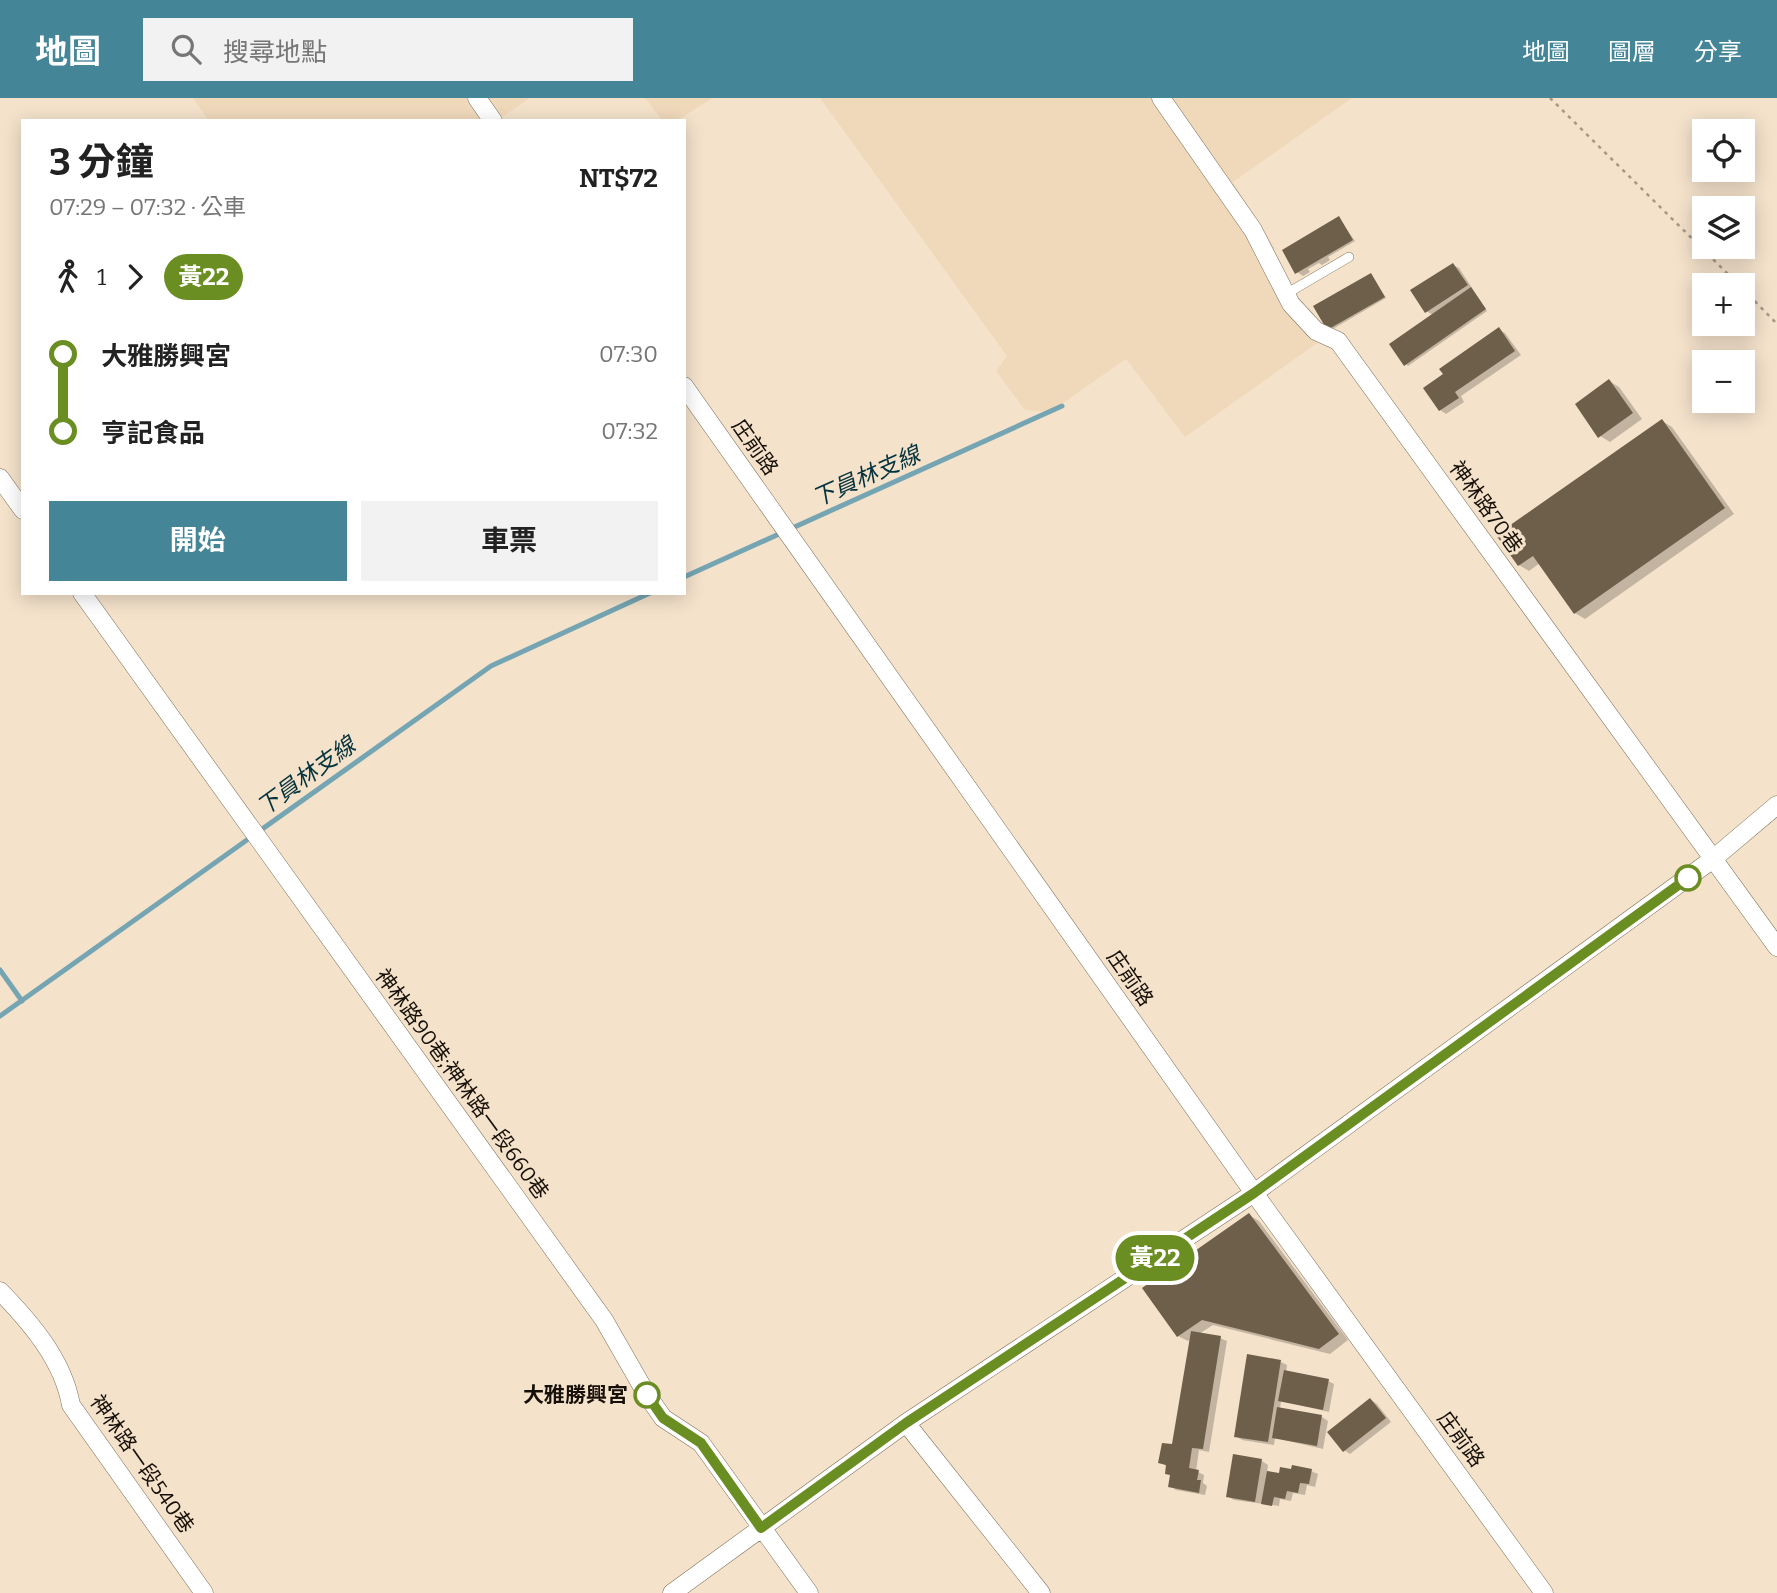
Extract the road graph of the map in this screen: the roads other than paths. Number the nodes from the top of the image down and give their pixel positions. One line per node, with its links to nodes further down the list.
1 (477, 98): 3 (street)
2 (1161, 98): 5 (street, 神林路70巷)
3 (492, 119)
4 (1349, 257): 5 (lane)
5 (1286, 294): 11 (street, 神林路70巷)
6 (686, 389): 13 (street, 庄前路)
7 (0, 478): 8 (street)
8 (21, 507)
9 (83, 595): 16 (street, 神林路90巷;神林路一段660巷)
10 (1777, 805): 11 (street)
11 (1713, 859): 12 (street, 神林路70巷); 13 (street)
12 (1777, 947)
13 (1254, 1193): 15 (street); 21 (street, 庄前路)
14 (0, 1291): 17 (street, 神林路一段540巷)
15 (906, 1423): 16 (street); 20 (street)
16 (761, 1528): 18 (street); 19 (street, 神林路90巷;神林路一段660巷)
17 (204, 1593)
18 (672, 1593)
19 (808, 1593)
20 (1041, 1593)
21 (1544, 1593)

